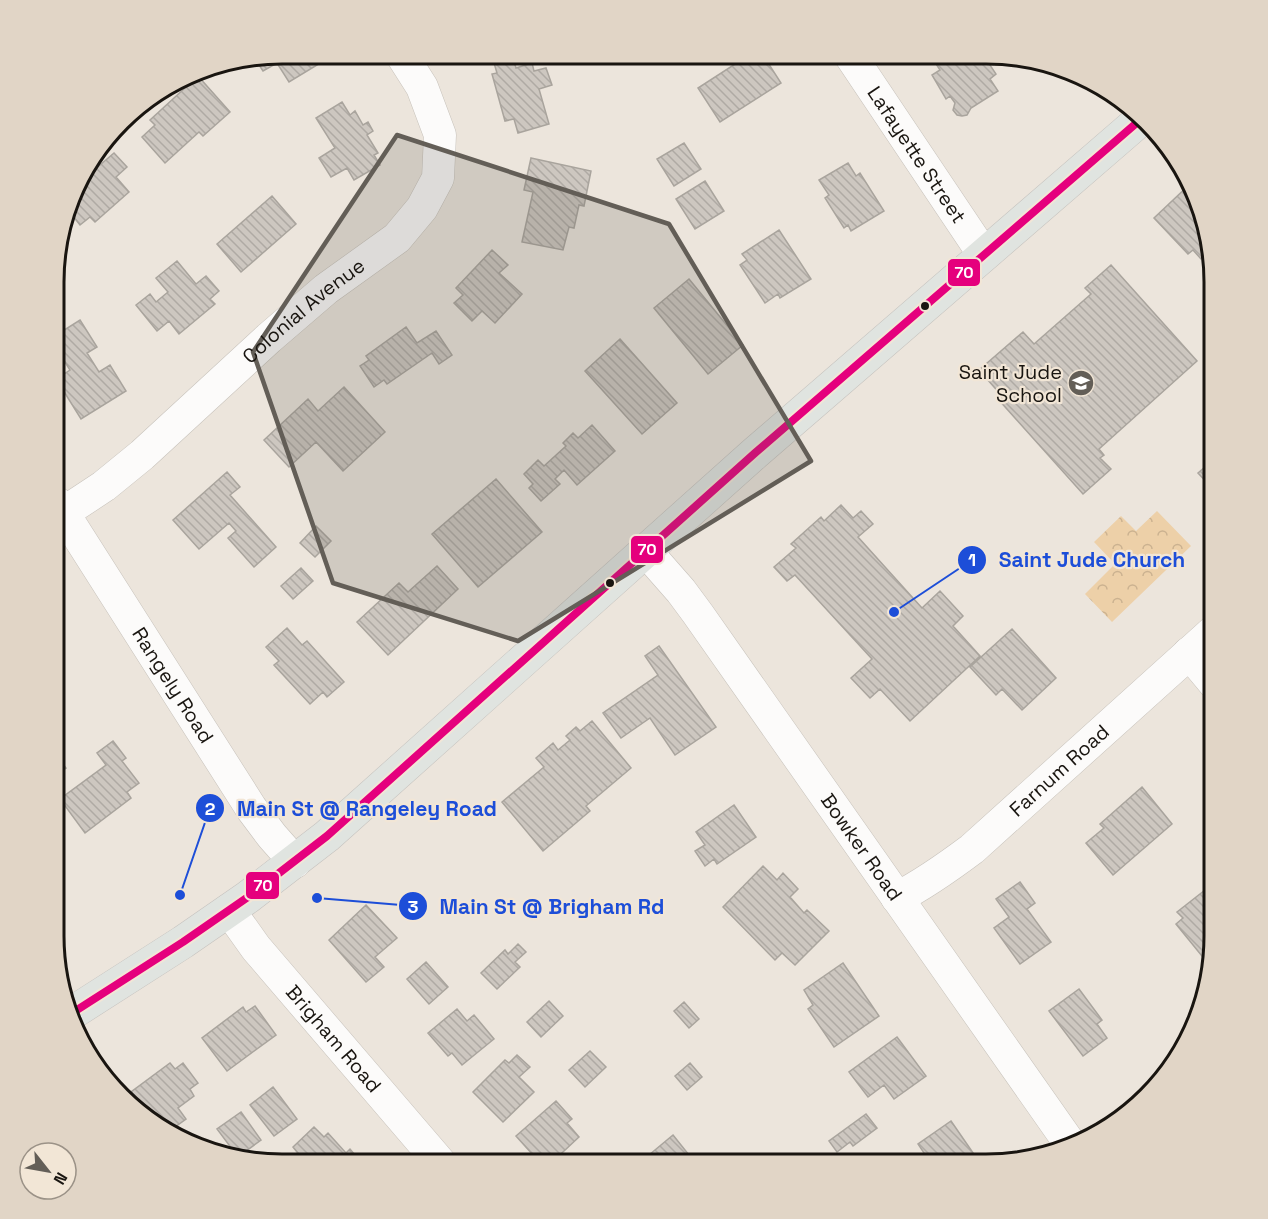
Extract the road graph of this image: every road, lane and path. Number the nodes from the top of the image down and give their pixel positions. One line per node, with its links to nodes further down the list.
1 (407, 64): 5 (street, Colonial Avenue)
2 (855, 64): 4 (street, Lafayette Street)
3 (1135, 124): 4 (main road)
4 (984, 255): 7 (main road)
5 (64, 508)
6 (64, 519): 11 (street, Rangely Road)
7 (645, 550): 11 (main road); 12 (street, Bowker Road)
8 (1204, 640): 9 (street, Farnum Road)
9 (1189, 653): 10 (street); 12 (street, Farnum Road)
10 (1204, 671)
11 (295, 862): 13 (main road)
12 (897, 898): 15 (street, Bowker Road)
13 (229, 910): 14 (main road); 16 (street, Brigham Road)
14 (77, 1010)
15 (1067, 1139)
16 (433, 1154)

